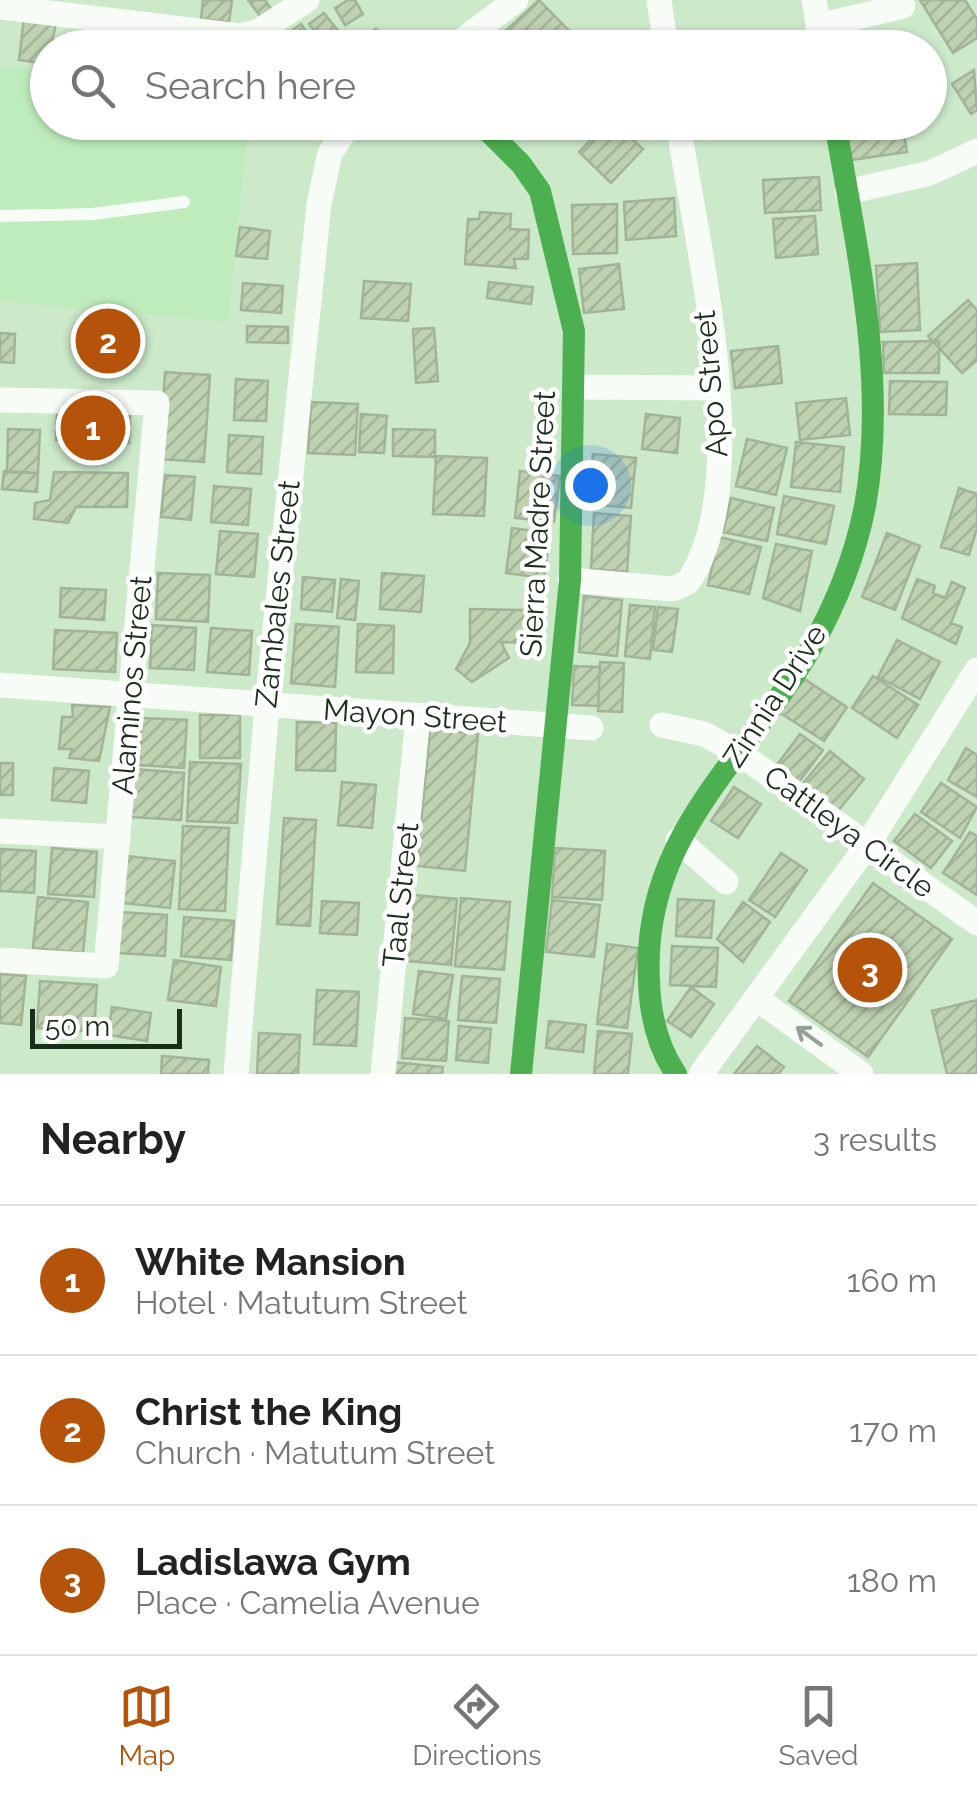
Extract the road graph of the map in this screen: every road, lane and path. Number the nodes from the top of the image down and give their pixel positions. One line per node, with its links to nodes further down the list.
1 (516, 0): 9 (street)
2 (659, 0): 10 (street)
3 (814, 0): 11 (street)
4 (304, 1): 8 (street)
5 (903, 6): 12 (street)
6 (0, 8): 7 (street)
7 (189, 30)
8 (260, 30)
9 (476, 30)
10 (663, 30)
11 (819, 30)
12 (839, 30)
13 (339, 140): 28 (street, Zambales Street)
14 (498, 140): 21 (street, Sierra Madre Street)
15 (681, 140): 22 (street, Apo Street)
16 (838, 140): 18 (street, Zinnia Drive)
17 (977, 151): 18 (street)
18 (846, 192): 33 (street, Zinnia Drive)
19 (184, 202): 20 (lane)
20 (0, 216)
21 (576, 387): 22 (street); 24 (street, Sierra Madre Street)
22 (718, 388): 24 (street, Apo Street)
23 (0, 400): 27 (street, Alaminos Street)
24 (570, 580): 31 (street, Sierra Madre Street)
25 (977, 670): 37 (street)
26 (0, 685): 27 (street, Mayon Street)
27 (131, 696): 28 (street, Mayon Street); 35 (street, Alaminos Street)
28 (267, 705): 29 (street, Mayon Street); 42 (street, Zambales Street)
29 (418, 716): 31 (street, Mayon Street); 43 (street, Taal Street)
30 (662, 725): 33 (street, Cattleya Circle)
31 (555, 726): 32 (street, Mayon Street); 44 (street, Sierra Madre Street)
32 (590, 728)
33 (739, 753): 36 (street, Zinnia Drive); 37 (street, Cattleya Circle)
34 (0, 830): 35 (street)
35 (118, 837): 40 (street, Alaminos Street)
36 (678, 840): 38 (street); 45 (street, Zinnia Drive)
37 (866, 847): 39 (street, Cattleya Circle); 41 (street)
38 (726, 882)
39 (977, 924)
40 (0, 960)
41 (756, 998): 46 (street); 47 (street, one-way to 41)
42 (236, 1074)
43 (383, 1074)
44 (521, 1074)
45 (676, 1074)
46 (702, 1074)
47 (861, 1074)

